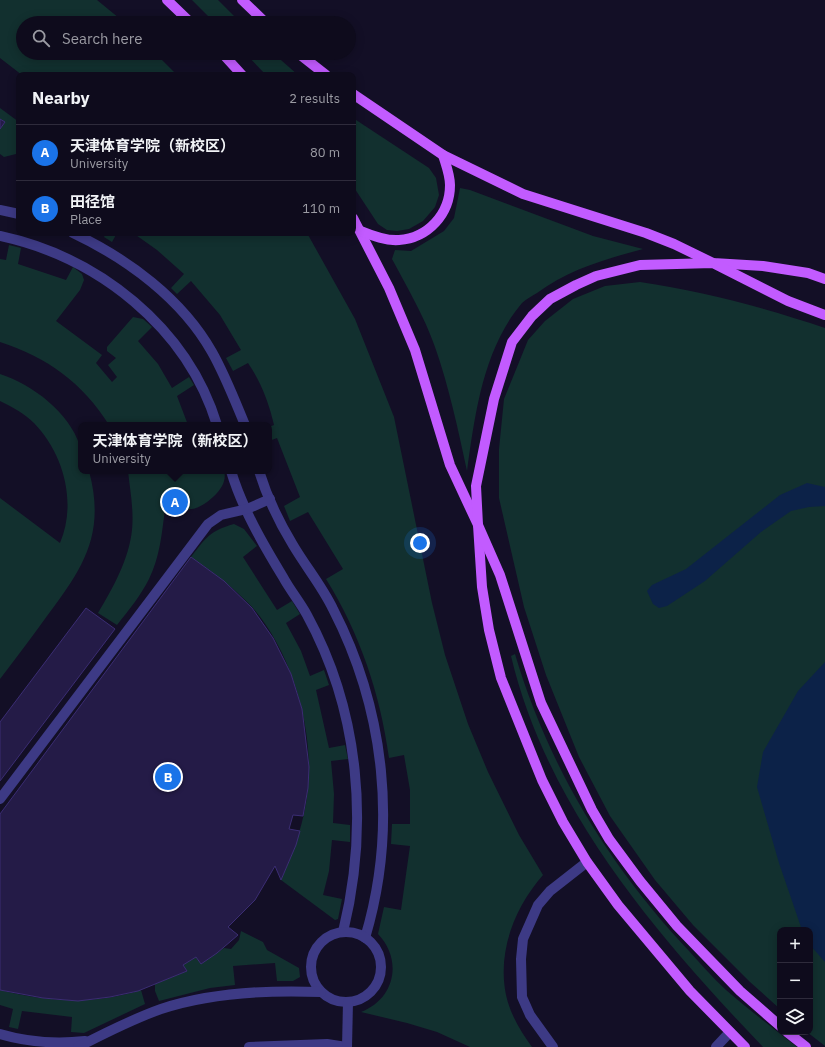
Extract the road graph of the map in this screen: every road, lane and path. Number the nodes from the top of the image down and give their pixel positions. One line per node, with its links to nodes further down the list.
1 (167, 0): 3 (main road)
2 (242, 0): 4 (main road)
3 (183, 16)
4 (259, 16)
5 (228, 60): 7 (main road)
6 (307, 60): 8 (main road)
7 (239, 72)
8 (322, 72)
9 (356, 96): 10 (main road)
10 (443, 156): 14 (main road); 17 (main road)
11 (0, 210): 12 (lane)
12 (16, 213)
13 (356, 223): 14 (main road)
14 (361, 231): 26 (main road)
15 (0, 236): 20 (lane)
16 (80, 236): 21 (lane)
17 (713, 263): 18 (main road); 19 (main road); 26 (main road)
18 (825, 279)
19 (825, 315)
20 (217, 422)
21 (243, 422)
22 (232, 474): 25 (lane)
23 (260, 474): 24 (lane)
24 (270, 500): 25 (lane); 30 (lane)
25 (247, 509): 27 (lane); 29 (lane)
26 (478, 525): 28 (main road); 33 (main road)
27 (0, 799)
28 (587, 862): 34 (main road); 42 (lane)
29 (343, 932): 30 (lane); 31 (lane)
30 (365, 938): 32 (lane)
31 (321, 992): 32 (lane); 37 (lane)
32 (348, 1002): 40 (lane)
33 (777, 1023)
34 (730, 1032): 43 (lane); 44 (main road)
35 (0, 1034): 37 (lane)
36 (790, 1035): 45 (main road)
37 (90, 1041): 38 (lane)
38 (78, 1047)
39 (249, 1047): 40 (lane)
40 (346, 1047): 41 (lane)
41 (352, 1047)
42 (553, 1047)
43 (716, 1047)
44 (745, 1047)
45 (806, 1047)

